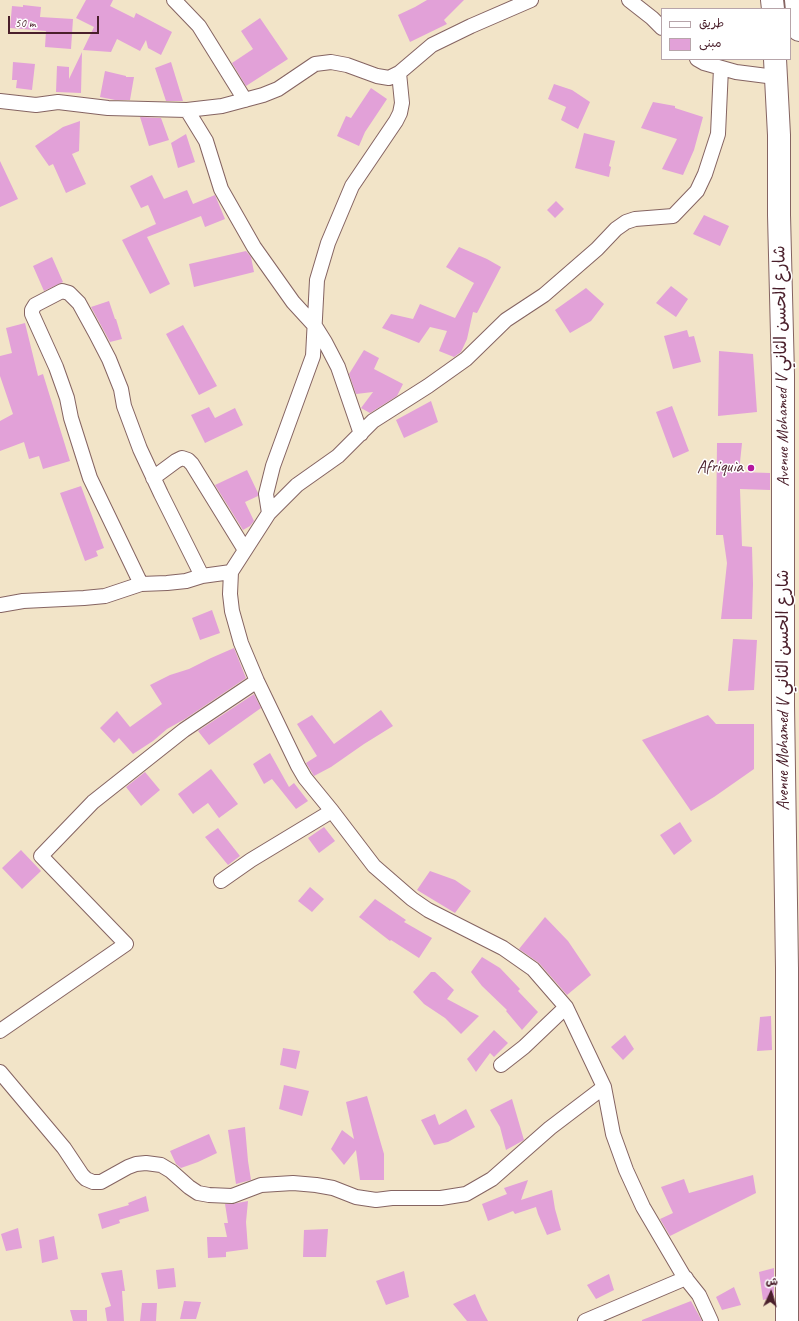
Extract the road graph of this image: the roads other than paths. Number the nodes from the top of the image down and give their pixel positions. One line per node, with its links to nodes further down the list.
1 (174, 0): 11 (street)
2 (531, 0): 10 (street)
3 (629, 0): 5 (street)
4 (796, 0): 6 (highway)
5 (661, 27)
6 (799, 30)
7 (699, 60): 8 (street)
8 (721, 68): 9 (street); 15 (street)
9 (775, 68): 34 (highway, Avenue Mohamed V شارع الحسن الثاني)
10 (399, 73): 11 (street); 14 (street)
11 (245, 100): 13 (street)
12 (0, 101): 13 (street)
13 (187, 110): 14 (street)
14 (315, 326): 15 (street); 17 (street)
15 (361, 434): 17 (street)
16 (153, 478): 18 (street); 20 (street); 21 (street)
17 (268, 513): 18 (street)
18 (245, 550): 19 (street)
19 (231, 572): 20 (street); 23 (street)
20 (202, 576): 21 (street)
21 (141, 584): 22 (street)
22 (0, 605)
23 (257, 681): 24 (street); 27 (street)
24 (332, 811): 25 (street); 26 (street)
25 (221, 881)
26 (566, 1007): 28 (street); 30 (street)
27 (0, 1031)
28 (501, 1065)
29 (0, 1072): 30 (street)
30 (604, 1087): 31 (street)
31 (686, 1278): 32 (street); 33 (street)
32 (585, 1321)
33 (711, 1321)
34 (786, 1321)

